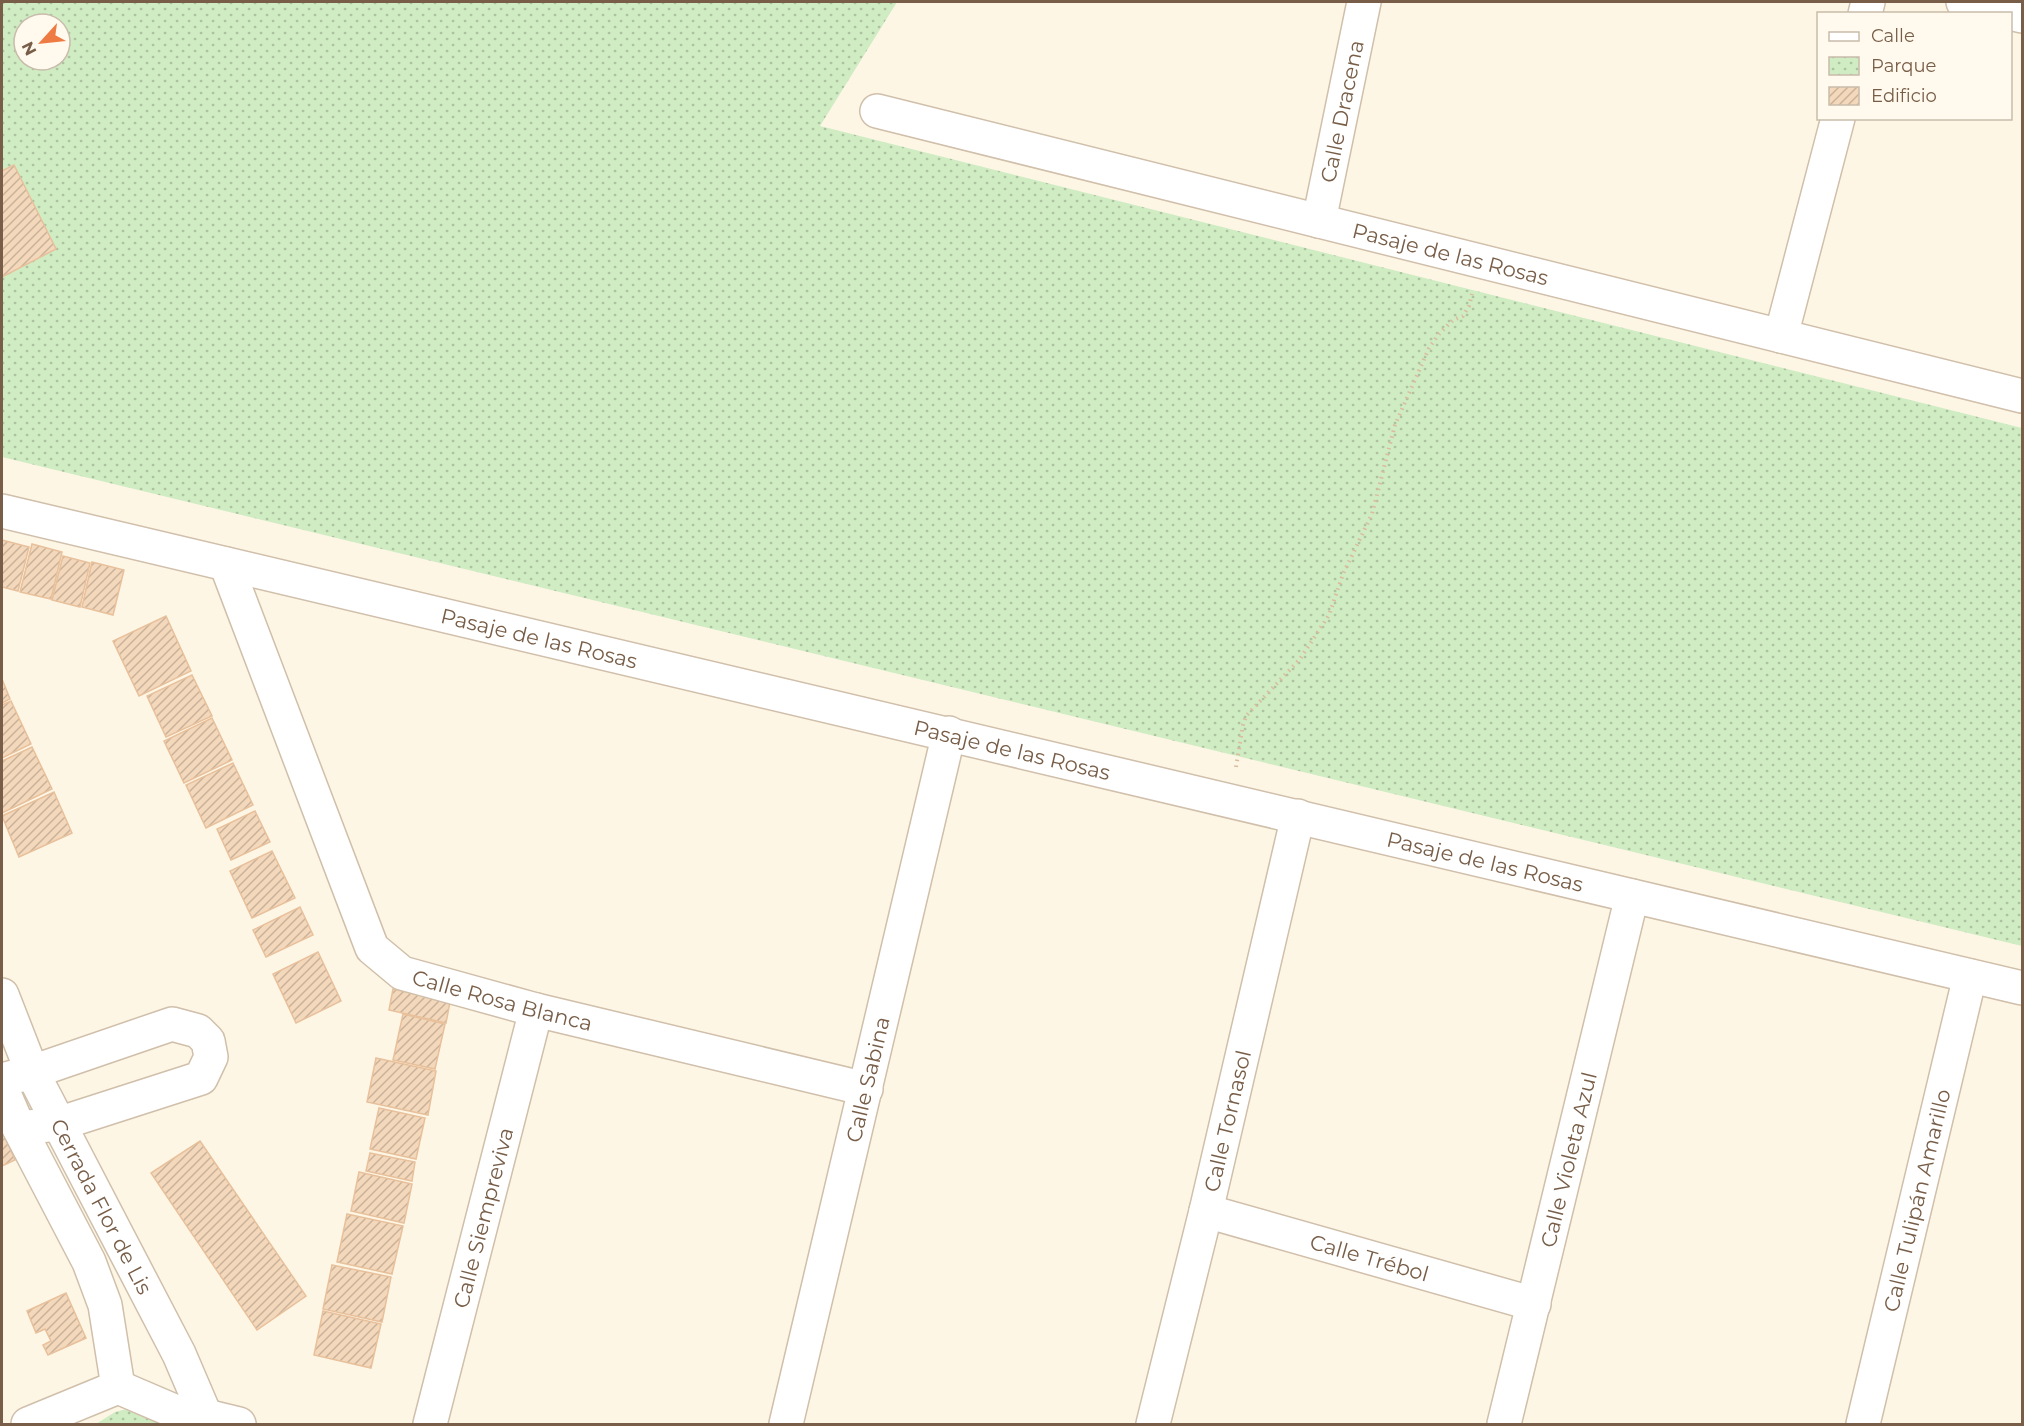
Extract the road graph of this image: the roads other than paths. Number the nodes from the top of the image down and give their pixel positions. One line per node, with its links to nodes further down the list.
1 (1364, 2): 6 (street, Calle Dracena)
2 (1963, 2): 3 (street)
3 (2005, 12)
4 (877, 111): 6 (street, Pasaje de las Rosas)
5 (1837, 120): 7 (street)
6 (1318, 221): 7 (street, Pasaje de las Rosas)
7 (1781, 336): 8 (street, Pasaje de las Rosas)
8 (2022, 396)
9 (2, 511): 10 (street, Pasaje de las Rosas)
10 (226, 564): 11 (street, Pasaje de las Rosas); 17 (street, Calle Rosa Blanca)
11 (949, 734): 12 (street, Pasaje de las Rosas); 20 (street, Calle Sabina)
12 (1298, 816): 13 (street, Pasaje de las Rosas); 23 (street, Calle Tornasol)
13 (1632, 896): 14 (street, Pasaje de las Rosas); 24 (street, Calle Violeta Azul)
14 (1970, 976): 15 (street, Pasaje de las Rosas); 33 (street, Calle Tulipán Amarillo)
15 (2022, 988)
16 (2, 996): 18 (street, Cerrada Flor de Lis)
17 (536, 1010): 20 (street, Calle Rosa Blanca); 29 (street, Calle Siempreviva)
18 (17, 1076): 21 (street, Cerrada Flor de Lis); 21 (street)
19 (2, 1089): 22 (street, Cerrada Flor de Lis)
20 (866, 1089): 30 (street, Calle Sabina)
21 (58, 1124): 22 (street); 26 (street, Cerrada Flor de Lis)
22 (19, 1128): 25 (street, Cerrada Flor de Lis)
23 (1206, 1212): 24 (street, Calle Trébol); 31 (street, Calle Tornasol)
24 (1534, 1304): 32 (street, Calle Violeta Azul)
25 (118, 1387): 26 (street); 27 (street)
26 (207, 1420): 28 (street)
27 (28, 1425)
28 (239, 1425)
29 (430, 1425)
30 (786, 1425)
31 (1153, 1425)
32 (1504, 1425)
33 (1863, 1425)

